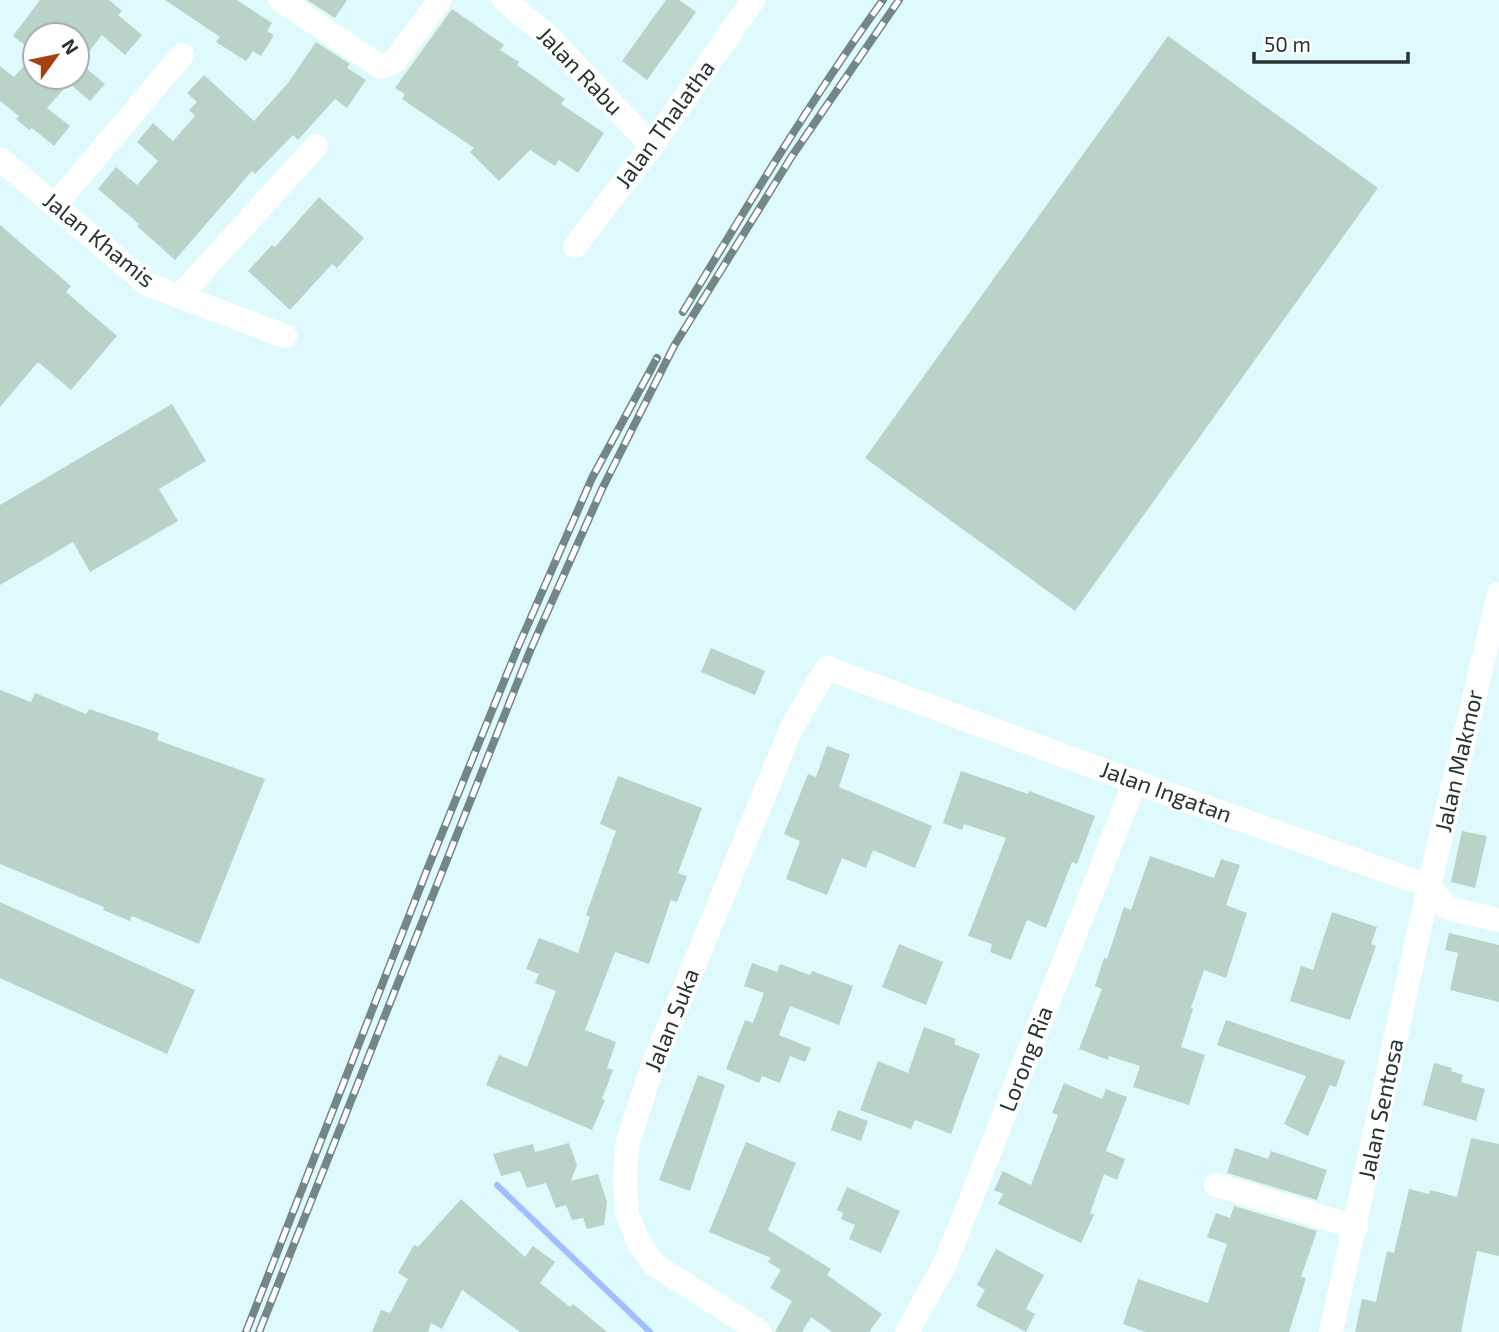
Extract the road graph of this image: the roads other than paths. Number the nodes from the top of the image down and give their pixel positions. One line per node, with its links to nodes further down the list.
1 (280, 0): 2 (street)
2 (440, 0)
3 (505, 0): 7 (street, Jalan Rabu)
4 (753, 0): 7 (street, Jalan Thalatha)
5 (182, 55): 9 (street)
6 (316, 146): 11 (street)
7 (652, 146): 10 (street, Jalan Thalatha)
8 (0, 159): 9 (street, Jalan Khamis)
9 (56, 204): 11 (street, Jalan Khamis)
10 (575, 246)
11 (179, 298): 12 (street, Jalan Khamis)
12 (285, 336)
13 (1499, 594): 16 (street, Jalan Makmor)
14 (827, 668): 15 (street, Jalan Ingatan); 20 (street, Jalan Suka)
15 (1135, 782): 16 (street, Jalan Ingatan); 21 (street, Lorong Ria)
16 (1429, 886): 17 (street, Jalan Ingatan); 19 (street, Jalan Sentosa)
17 (1499, 920)
18 (1216, 1185): 19 (street)
19 (1356, 1227): 22 (street, Jalan Sentosa)
20 (760, 1332)
21 (907, 1332)
22 (1331, 1332)

